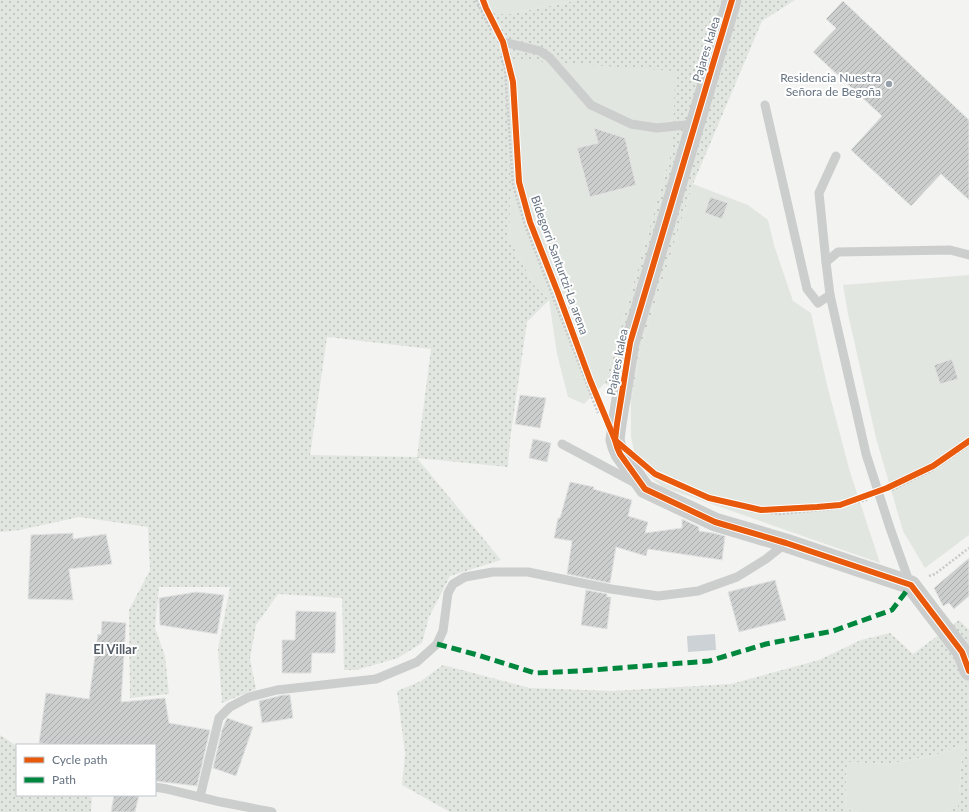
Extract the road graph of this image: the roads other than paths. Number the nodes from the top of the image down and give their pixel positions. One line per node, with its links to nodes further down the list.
1 (732, 0): 4 (street, Pajares kalea)
2 (503, 42): 4 (lane)
3 (765, 105): 8 (lane)
4 (695, 124): 10 (street, Pajares kalea)
5 (836, 156): 7 (lane)
6 (969, 255): 7 (lane)
7 (826, 262): 8 (lane)
8 (830, 295): 12 (lane)
9 (562, 444): 10 (lane)
10 (645, 489): 11 (street)
11 (786, 543): 12 (street); 15 (lane)
12 (911, 585): 13 (street)
13 (969, 671)
14 (156, 788): 15 (lane)
15 (200, 798): 16 (lane)
16 (272, 812)

